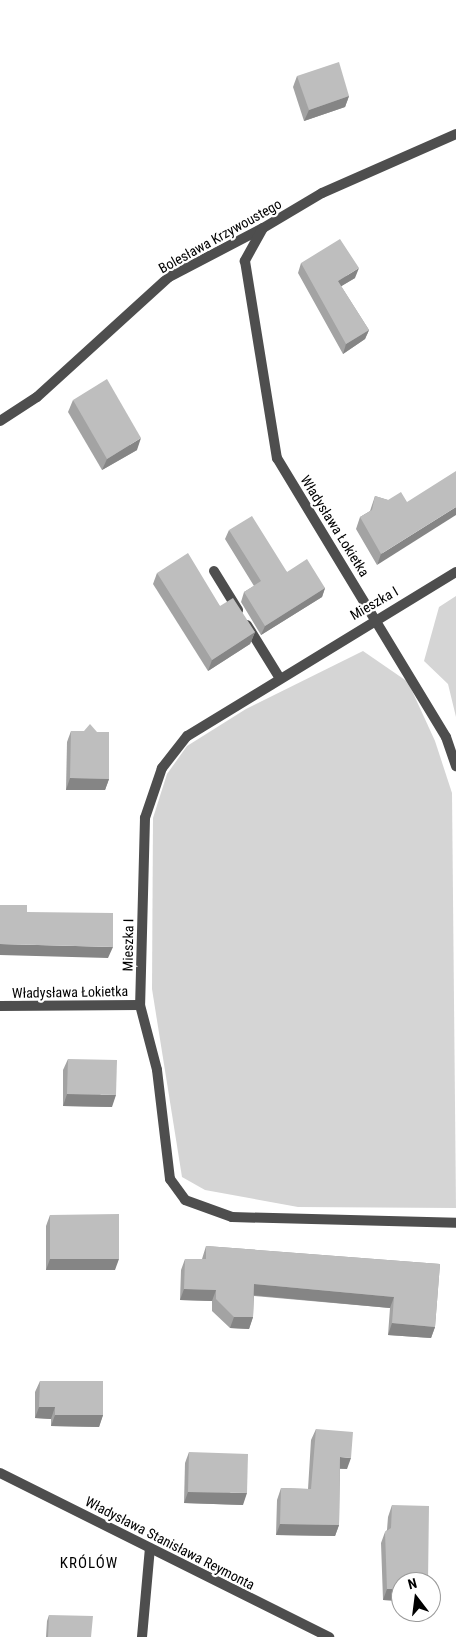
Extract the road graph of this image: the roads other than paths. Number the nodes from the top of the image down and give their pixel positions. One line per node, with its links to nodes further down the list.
1 (456, 134): 2 (street, Bolesława Krzywoustego)
2 (263, 228): 3 (street, Bolesława Krzywoustego); 6 (street, Władysława Łokietka)
3 (0, 421)
4 (214, 570): 7 (street)
5 (456, 572): 6 (street, Mieszka I)
6 (376, 617): 7 (street, Mieszka I); 8 (street, Władysława Łokietka)
7 (279, 677): 9 (street, Mieszka I)
8 (456, 766)
9 (140, 1005): 10 (street, Władysława Łokietka); 11 (street, Mieszka I)
10 (0, 1006)
11 (456, 1222)
12 (0, 1473): 13 (street, Władysława Stanisława Reymonta)
13 (150, 1548): 14 (street); 15 (street, Władysława Stanisława Reymonta)
14 (142, 1637)
15 (329, 1637)

